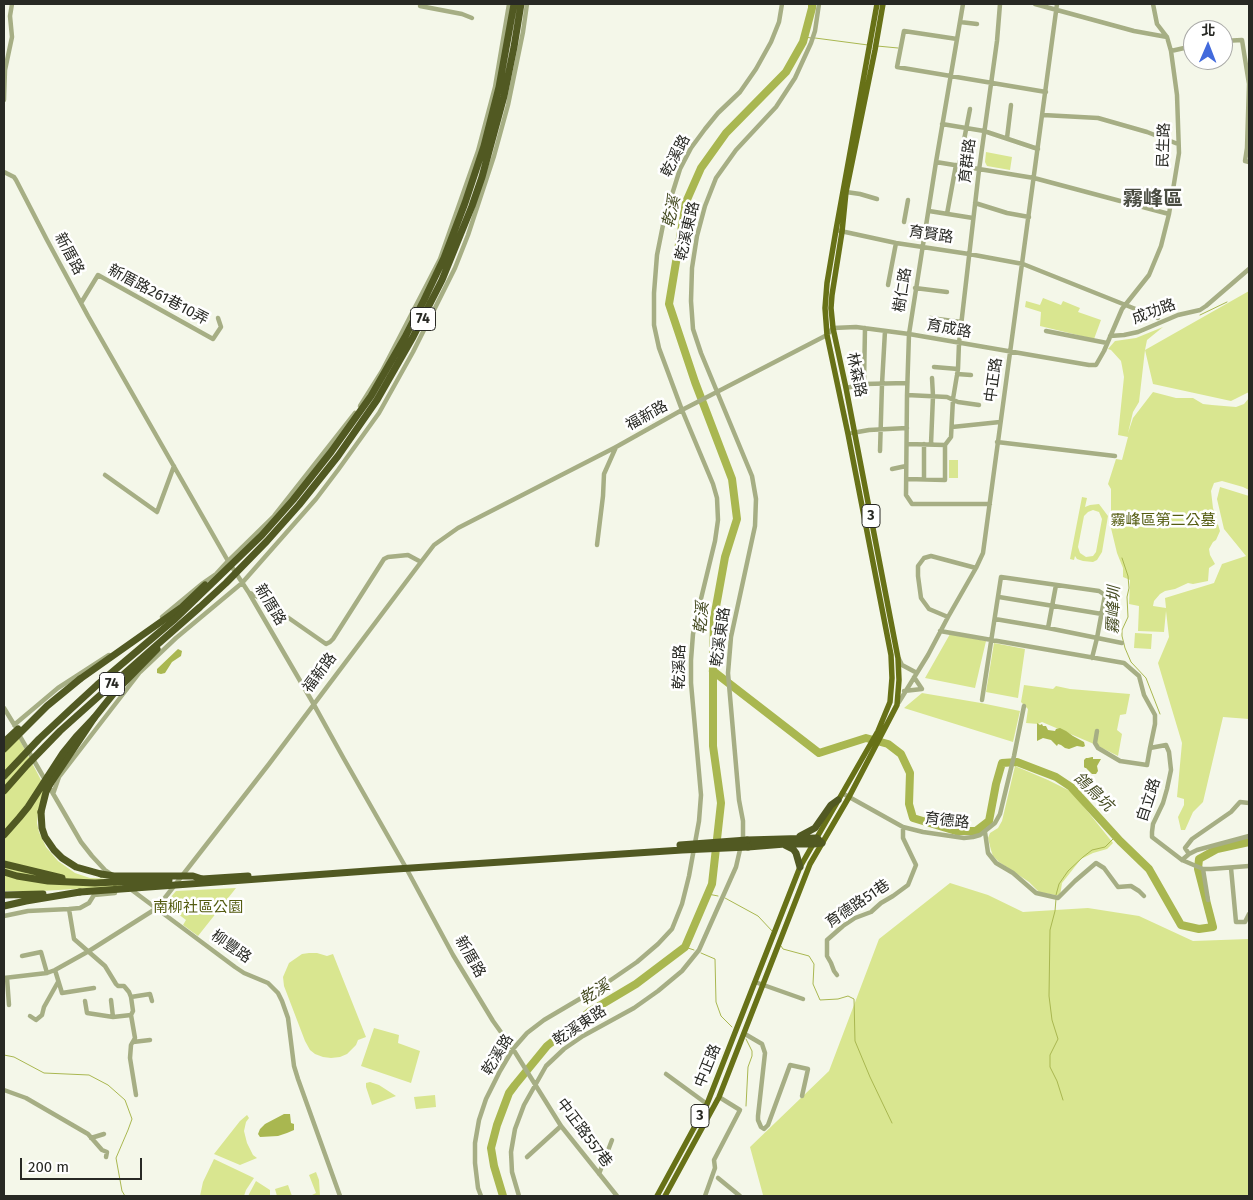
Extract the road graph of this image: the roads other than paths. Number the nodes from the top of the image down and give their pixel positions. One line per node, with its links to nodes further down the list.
1 (12, 4): 32 (street)
2 (509, 4): 118 (street)
3 (514, 4): 121 (highway, 74, bridge)
4 (521, 4): 123 (highway, 74, bridge)
5 (527, 4): 122 (street)
6 (782, 4): 96 (street, 乾溪路)
7 (819, 4): 91 (street, 乾溪東路)
8 (877, 4): 22 (main road, 3)
9 (883, 4): 22 (main road, 3)
10 (963, 4): 18 (street, 樹仁路)
11 (1000, 4): 30 (street, 育群路)
12 (1035, 4): 16 (street)
13 (1057, 4): 16 (street, 中正路)
14 (1153, 4): 20 (street, 民生路)
15 (420, 6): 17 (street)
16 (1056, 10): 20 (street); 31 (street, 中正路)
17 (472, 18)
18 (960, 22): 19 (street); 21 (street, 樹仁路)
19 (977, 24)
20 (1167, 37): 28 (street, 民生路)
21 (957, 39): 29 (street, 樹仁路); 29 (street)
22 (874, 40): 27 (main road, 3)
23 (1233, 40): 24 (street)
24 (1242, 40): 25 (street); 43 (street)
25 (1249, 40)
26 (1183, 48): 28 (street)
27 (872, 50): 48 (main road, 林森路 / 3); 58 (main road, 林森路 / 3)
28 (1171, 51): 40 (street, 民生路)
29 (950, 76): 30 (street); 36 (street, 樹仁路)
30 (990, 82): 31 (street); 38 (street, 育群路)
31 (1046, 92): 35 (street, 中正路)
32 (4, 100)
33 (1011, 105): 39 (street)
34 (970, 109): 37 (street)
35 (1043, 115): 40 (street); 41 (street, 中正路)
36 (942, 124): 37 (street); 42 (street, 樹仁路)
37 (966, 127): 38 (street); 44 (street)
38 (984, 131): 39 (street); 45 (street, 育群路)
39 (1007, 138): 41 (street)
40 (1178, 144): 54 (street, 民生路)
41 (1038, 149): 47 (street, 中正路)
42 (936, 162): 44 (street); 52 (street, 樹仁路)
43 (1249, 162)
44 (958, 166): 45 (street); 53 (street)
45 (979, 170): 47 (street); 51 (street, 育群路)
46 (4, 172): 67 (street, 新厝路)
47 (1034, 178): 54 (street); 55 (street, 中正路)
48 (846, 192): 49 (street); 58 (main road, 林森路 / 3)
49 (877, 199)
50 (908, 200): 57 (street)
51 (975, 202): 55 (street); 56 (street, 育群路)
52 (928, 211): 53 (street); 60 (street, 樹仁路)
53 (947, 214): 56 (street)
54 (1169, 214): 68 (street, 民生路)
55 (1029, 216): 62 (street, 中正路)
56 (973, 218): 61 (street, 育群路)
57 (904, 222)
58 (839, 231): 59 (street, 育賢路); 73 (main road, 林森路 / 3); 78 (main road, 林森路 / 3)
59 (896, 243): 60 (street, 育賢路); 64 (street)
60 (922, 247): 61 (street, 育賢路); 65 (street, 樹仁路)
61 (970, 254): 62 (street, 育賢路); 72 (street, 育群路)
62 (1022, 264): 68 (street, 育賢路); 82 (street, 中正路)
63 (1249, 269): 79 (street, 成功路)
64 (888, 285)
65 (915, 288): 66 (street); 77 (street, 樹仁路)
66 (948, 292)
67 (81, 303): 69 (street, 新厝路261巷10弄); 110 (street, 新厝路)
68 (1125, 305): 71 (street, 育賢路); 79 (street, 民生路)
69 (218, 318)
70 (930, 318): 72 (street)
71 (1158, 318)
72 (961, 322): 80 (street, 育群路)
73 (833, 328): 74 (street, 育成路); 78 (street); 90 (main road, 林森路 / 3)
74 (865, 328): 75 (street, 育成路); 87 (street)
75 (885, 331): 77 (street, 育成路); 88 (street)
76 (1046, 331): 81 (street)
77 (909, 334): 80 (street, 育成路); 89 (street, 樹仁路)
78 (827, 335): 91 (street); 101 (main road, 林森路 / 3)
79 (1110, 336): 81 (street)
80 (959, 343): 82 (street, 育成路); 84 (street, 育群路)
81 (1107, 343): 82 (street)
82 (1010, 352): 97 (street, 中正路)
83 (934, 367): 84 (street)
84 (957, 371): 85 (street); 94 (street, 育群路)
85 (971, 375)
86 (932, 378): 93 (street)
87 (864, 384): 88 (street); 90 (street)
88 (882, 384): 89 (street); 100 (street)
89 (907, 384): 92 (street, 樹仁路)
90 (846, 388): 101 (main road, 林森路 / 3)
91 (716, 393): 96 (street, 福新路); 214 (street, 乾溪東路)
92 (907, 395): 93 (street); 99 (street, 樹仁路)
93 (933, 396): 94 (street); 105 (street)
94 (953, 399): 95 (street); 98 (street, 育群路)
95 (979, 405)
96 (684, 409): 107 (street, 福新路); 211 (street, 乾溪路)
97 (1000, 422): 98 (street); 102 (street, 中正路)
98 (952, 427): 106 (street, 育群路)
99 (907, 428): 100 (street); 103 (street, 樹仁路)
100 (880, 429): 101 (street); 108 (street)
101 (851, 433): 136 (main road, 林森路 / 3); 142 (main road, 林森路 / 3)
102 (997, 442): 109 (street); 116 (street, 中正路)
103 (906, 444): 104 (street); 111 (street, 樹仁路)
104 (924, 444): 105 (street); 115 (street)
105 (931, 444): 106 (street)
106 (946, 445): 115 (street, 育群路)
107 (616, 447): 117 (street); 119 (street, 福新路)
108 (880, 452)
109 (1115, 456)
110 (174, 466): 113 (street); 118 (street, 新厝路)
111 (906, 466): 112 (street); 114 (street, 樹仁路)
112 (892, 469)
113 (105, 474)
114 (907, 478): 115 (street); 116 (street, 樹仁路)
115 (924, 480)
116 (990, 504): 120 (street, 中正路)
117 (597, 545)
118 (228, 561): 122 (street, 新厝路); 148 (street)
119 (421, 562): 125 (street); 143 (street, 福新路)
120 (976, 568): 129 (street, 中正路); 129 (street)
121 (218, 578): 139 (highway, bridge); 155 (highway, 74, bridge)
122 (242, 582): 125 (street, 新厝路); 157 (street)
123 (226, 583): 147 (highway, bridge); 156 (highway, 74, bridge)
124 (1056, 584): 126 (street); 127 (street); 128 (street)
125 (249, 593): 143 (street, 新厝路)
126 (999, 598): 127 (street); 130 (street)
127 (1052, 606): 128 (street); 131 (street)
128 (1102, 614): 133 (street)
129 (948, 618): 132 (street, 中正路)
130 (995, 619): 131 (street); 134 (street)
131 (1048, 628): 133 (street)
132 (940, 631): 134 (street); 138 (street, 中正路)
133 (1097, 638): 135 (street); 137 (street)
134 (991, 640): 137 (street); 141 (street)
135 (1122, 642)
136 (898, 658): 138 (street); 144 (main road, 林森路 / 3)
137 (1092, 658): 153 (street)
138 (915, 675): 140 (street, 中正路); 140 (street)
139 (80, 679): 151 (highway, bridge); 154 (highway, bridge)
140 (904, 691): 144 (street, 中正路)
141 (982, 700)
142 (890, 702): 144 (street); 150 (main road, 3)
143 (313, 703): 185 (street, 福新路); 211 (street, 新厝路)
144 (897, 705): 150 (main road, 中正路 / 3)
145 (1024, 706): 162 (street, 育德路)
146 (4, 708): 148 (street, 柳豐路)
147 (94, 718): 163 (highway, bridge); 177 (highway, bridge)
148 (14, 725): 157 (street, 柳豐路)
149 (1097, 731): 153 (street, 自立路)
150 (879, 734): 152 (main road, 3)
151 (4, 742)
152 (874, 745): 158 (main road, 3); 159 (main road, 3)
153 (1150, 748): 170 (street, 自立路)
154 (4, 749)
155 (4, 776)
156 (4, 791)
157 (53, 794): 179 (street, 柳豐路)
158 (840, 796): 159 (street, 育德路); 165 (highway); 166 (main road, 3)
159 (850, 797): 161 (street, 育德路); 166 (main road, 3)
160 (1249, 804): 169 (street)
161 (903, 827): 162 (street, 育德路); 193 (street, 育德路51巷)
162 (985, 832): 182 (street)
163 (4, 835)
164 (1249, 836): 169 (street)
165 (796, 838): 166 (highway); 167 (highway)
166 (818, 842): 168 (highway); 173 (main road, 3); 197 (main road, 中正路 / 3)
167 (748, 844): 168 (highway); 177 (highway, bridge); 180 (highway, bridge)
168 (785, 844): 173 (highway)
169 (1189, 854): 170 (street)
170 (1183, 861): 174 (street)
171 (4, 864): 178 (highway)
172 (1249, 866): 175 (street)
173 (800, 867): 196 (main road, 中正路 / 3)
174 (1201, 868): 175 (street); 183 (street)
175 (1231, 868): 187 (street)
176 (4, 872): 178 (highway)
177 (202, 879): 178 (highway, bridge)
178 (79, 882)
179 (134, 890): 185 (street, 柳豐路); 186 (street)
180 (80, 892): 181 (highway); 184 (highway)
181 (5, 895)
182 (1144, 896)
183 (1208, 900)
184 (4, 906)
185 (157, 908): 189 (street, 福新路); 229 (street, 柳豐路)
186 (69, 909): 188 (street); 189 (street)
187 (1249, 914)
188 (4, 916)
189 (89, 951): 191 (street, 福新路); 199 (street)
190 (22, 956): 192 (street)
191 (55, 970): 192 (street, 福新路); 195 (street)
192 (46, 973): 194 (street, 福新路)
193 (837, 975)
194 (5, 978): 204 (street)
195 (58, 982): 198 (street); 206 (street)
196 (755, 982): 197 (street); 213 (main road, 中正路 / 3)
197 (763, 985): 200 (street); 208 (main road, 中正路 / 3)
198 (94, 988)
199 (131, 998): 203 (street); 205 (street)
200 (803, 999)
201 (111, 1000): 207 (street)
202 (85, 1001): 207 (street)
203 (152, 1001)
204 (8, 1005)
205 (131, 1015): 207 (street); 210 (street)
206 (30, 1016)
207 (113, 1016)
208 (744, 1034): 215 (main road, 中正路 / 3); 218 (street)
209 (150, 1040): 210 (street)
210 (133, 1042): 217 (street)
211 (514, 1051): 214 (street, 新厝路); 230 (street, 乾溪路)
212 (666, 1074): 220 (street)
213 (715, 1082): 215 (main road); 220 (main road, 中正路 / 3)
214 (534, 1083): 221 (street, 中正路557巷); 231 (street, 乾溪東路)
215 (724, 1085): 219 (main road, 中正路 / 3)
216 (4, 1090): 223 (street)
217 (136, 1095)
218 (802, 1096)
219 (719, 1097): 234 (main road, 中正路 / 3); 235 (street)
220 (707, 1104): 233 (main road, 中正路 / 3)
221 (562, 1126): 226 (street); 227 (street, 中正路557巷)
222 (104, 1134): 223 (street)
223 (91, 1138): 225 (street)
224 (612, 1140): 227 (street)
225 (106, 1157)
226 (526, 1157)
227 (599, 1174): 232 (street, 中正路557巷)
228 (718, 1178): 236 (street)
229 (340, 1196)
230 (481, 1196)
231 (518, 1196)
232 (616, 1196)
233 (657, 1196)
234 (665, 1196)
235 (705, 1196)
236 (740, 1196)

